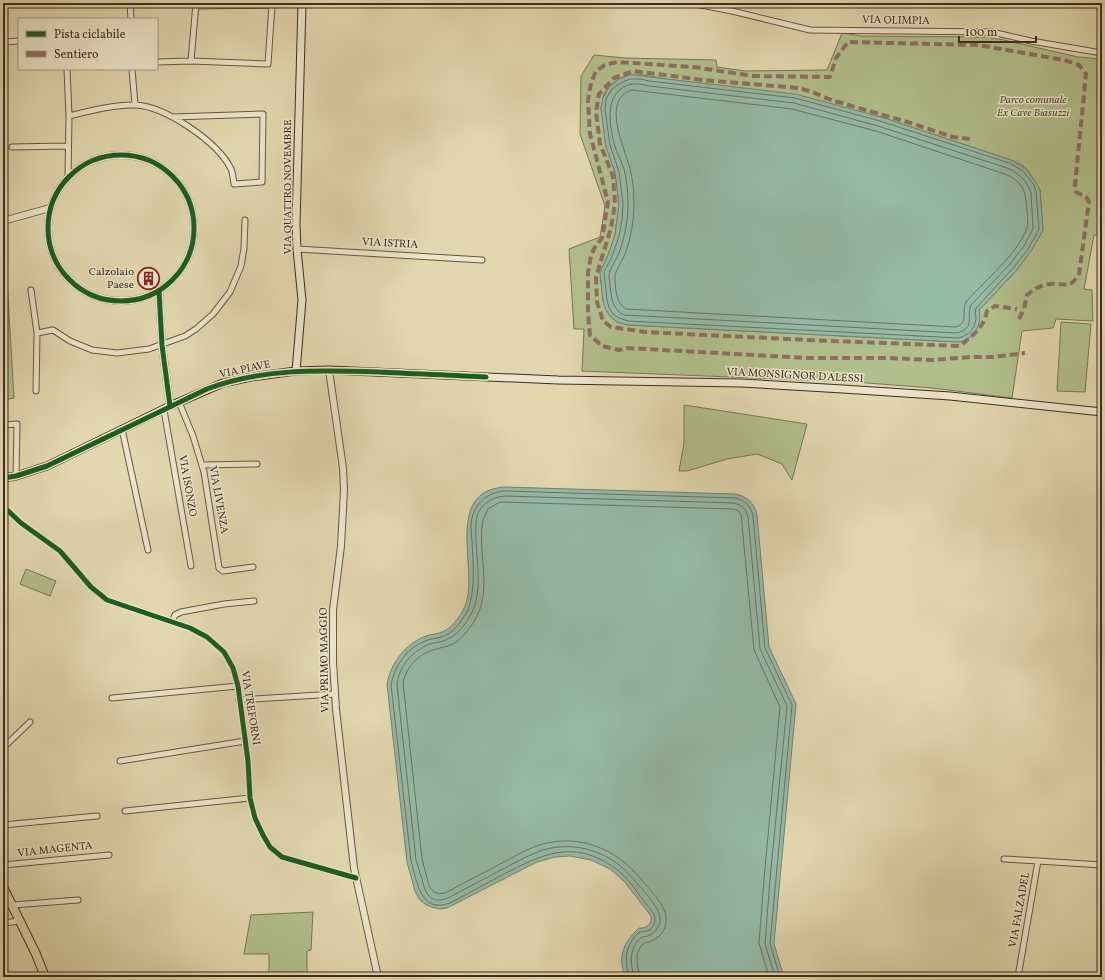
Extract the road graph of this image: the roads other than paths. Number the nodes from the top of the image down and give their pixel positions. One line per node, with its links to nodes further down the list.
1 (130, 3): 5 (street)
2 (302, 3): 22 (main road, VIA QUATTRO NOVEMBRE)
3 (691, 3): 8 (street, VIA OLIMPIA)
4 (196, 4): 9 (street); 9 (street)
5 (131, 18)
6 (18, 41): 7 (street)
7 (3, 42)
8 (1102, 53)
9 (191, 61): 10 (street)
10 (158, 62)
11 (68, 70): 14 (street)
12 (132, 70): 13 (street)
13 (135, 104): 14 (street); 15 (street)
14 (69, 116): 16 (street)
15 (173, 117): 15 (street)
16 (68, 146): 17 (street); 18 (street)
17 (12, 148)
18 (68, 177): 19 (street); 25 (street)
19 (50, 208): 21 (street); 25 (street)
20 (245, 220): 27 (street)
21 (3, 221)
22 (297, 249): 23 (street, VIA ISTRIA); 28 (main road, VIA QUATTRO NOVEMBRE)
23 (482, 260)
24 (31, 290): 26 (street)
25 (159, 290): 27 (street)
26 (37, 333): 27 (street); 31 (street)
27 (162, 345): 33 (street)
28 (296, 370): 29 (main road, VIA PIAVE); 32 (main road, VIA PIAVE)
29 (329, 370): 30 (main road, VIA PIAVE); 48 (street, VIA PRIMO MAGGIO)
30 (486, 377): 34 (main road, VIA MONSIGNOR D'ALESSI)
31 (36, 391)
32 (179, 402): 33 (main road, VIA PIAVE); 38 (street, VIA LIVENZA)
33 (167, 408): 36 (main road, VIA PIAVE); 43 (street, VIA ISONZO)
34 (1102, 412)
35 (3, 425): 39 (street)
36 (122, 430): 39 (main road, VIA PIAVE); 42 (street)
37 (257, 464): 38 (street)
38 (202, 465): 44 (street, VIA LIVENZA)
39 (16, 476): 40 (main road, VIA PIAVE)
40 (3, 478)
41 (3, 506): 46 (street, VIA TREFORNI)
42 (148, 550)
43 (191, 566)
44 (253, 567)
45 (254, 601): 46 (street)
46 (172, 622): 47 (street, VIA TREFORNI)
47 (238, 686): 49 (street); 50 (street, VIA TREFORNI)
48 (335, 694): 50 (street); 64 (street, VIA PRIMO MAGGIO)
49 (112, 698)
50 (239, 700): 52 (street, VIA TREFORNI)
51 (30, 722): 53 (street)
52 (245, 741): 54 (street); 55 (street, VIA TREFORNI)
53 (3, 748)
54 (120, 761)
55 (250, 798): 56 (street); 64 (street, VIA TREFORNI)
56 (125, 811)
57 (97, 816): 58 (street)
58 (3, 825)
59 (109, 855): 62 (street, VIA MAGENTA)
60 (1004, 859): 61 (street)
61 (1038, 862): 63 (street, VIA FALZADEL); 72 (street, VIA FALZADEL)
62 (3, 865)
63 (1102, 865)
64 (356, 878): 71 (street)
65 (3, 887): 67 (main road)
66 (78, 900): 67 (street)
67 (13, 905): 68 (main road)
68 (20, 921): 69 (street); 70 (main road)
69 (3, 923)
70 (45, 977)
71 (378, 977)
72 (1018, 977)

